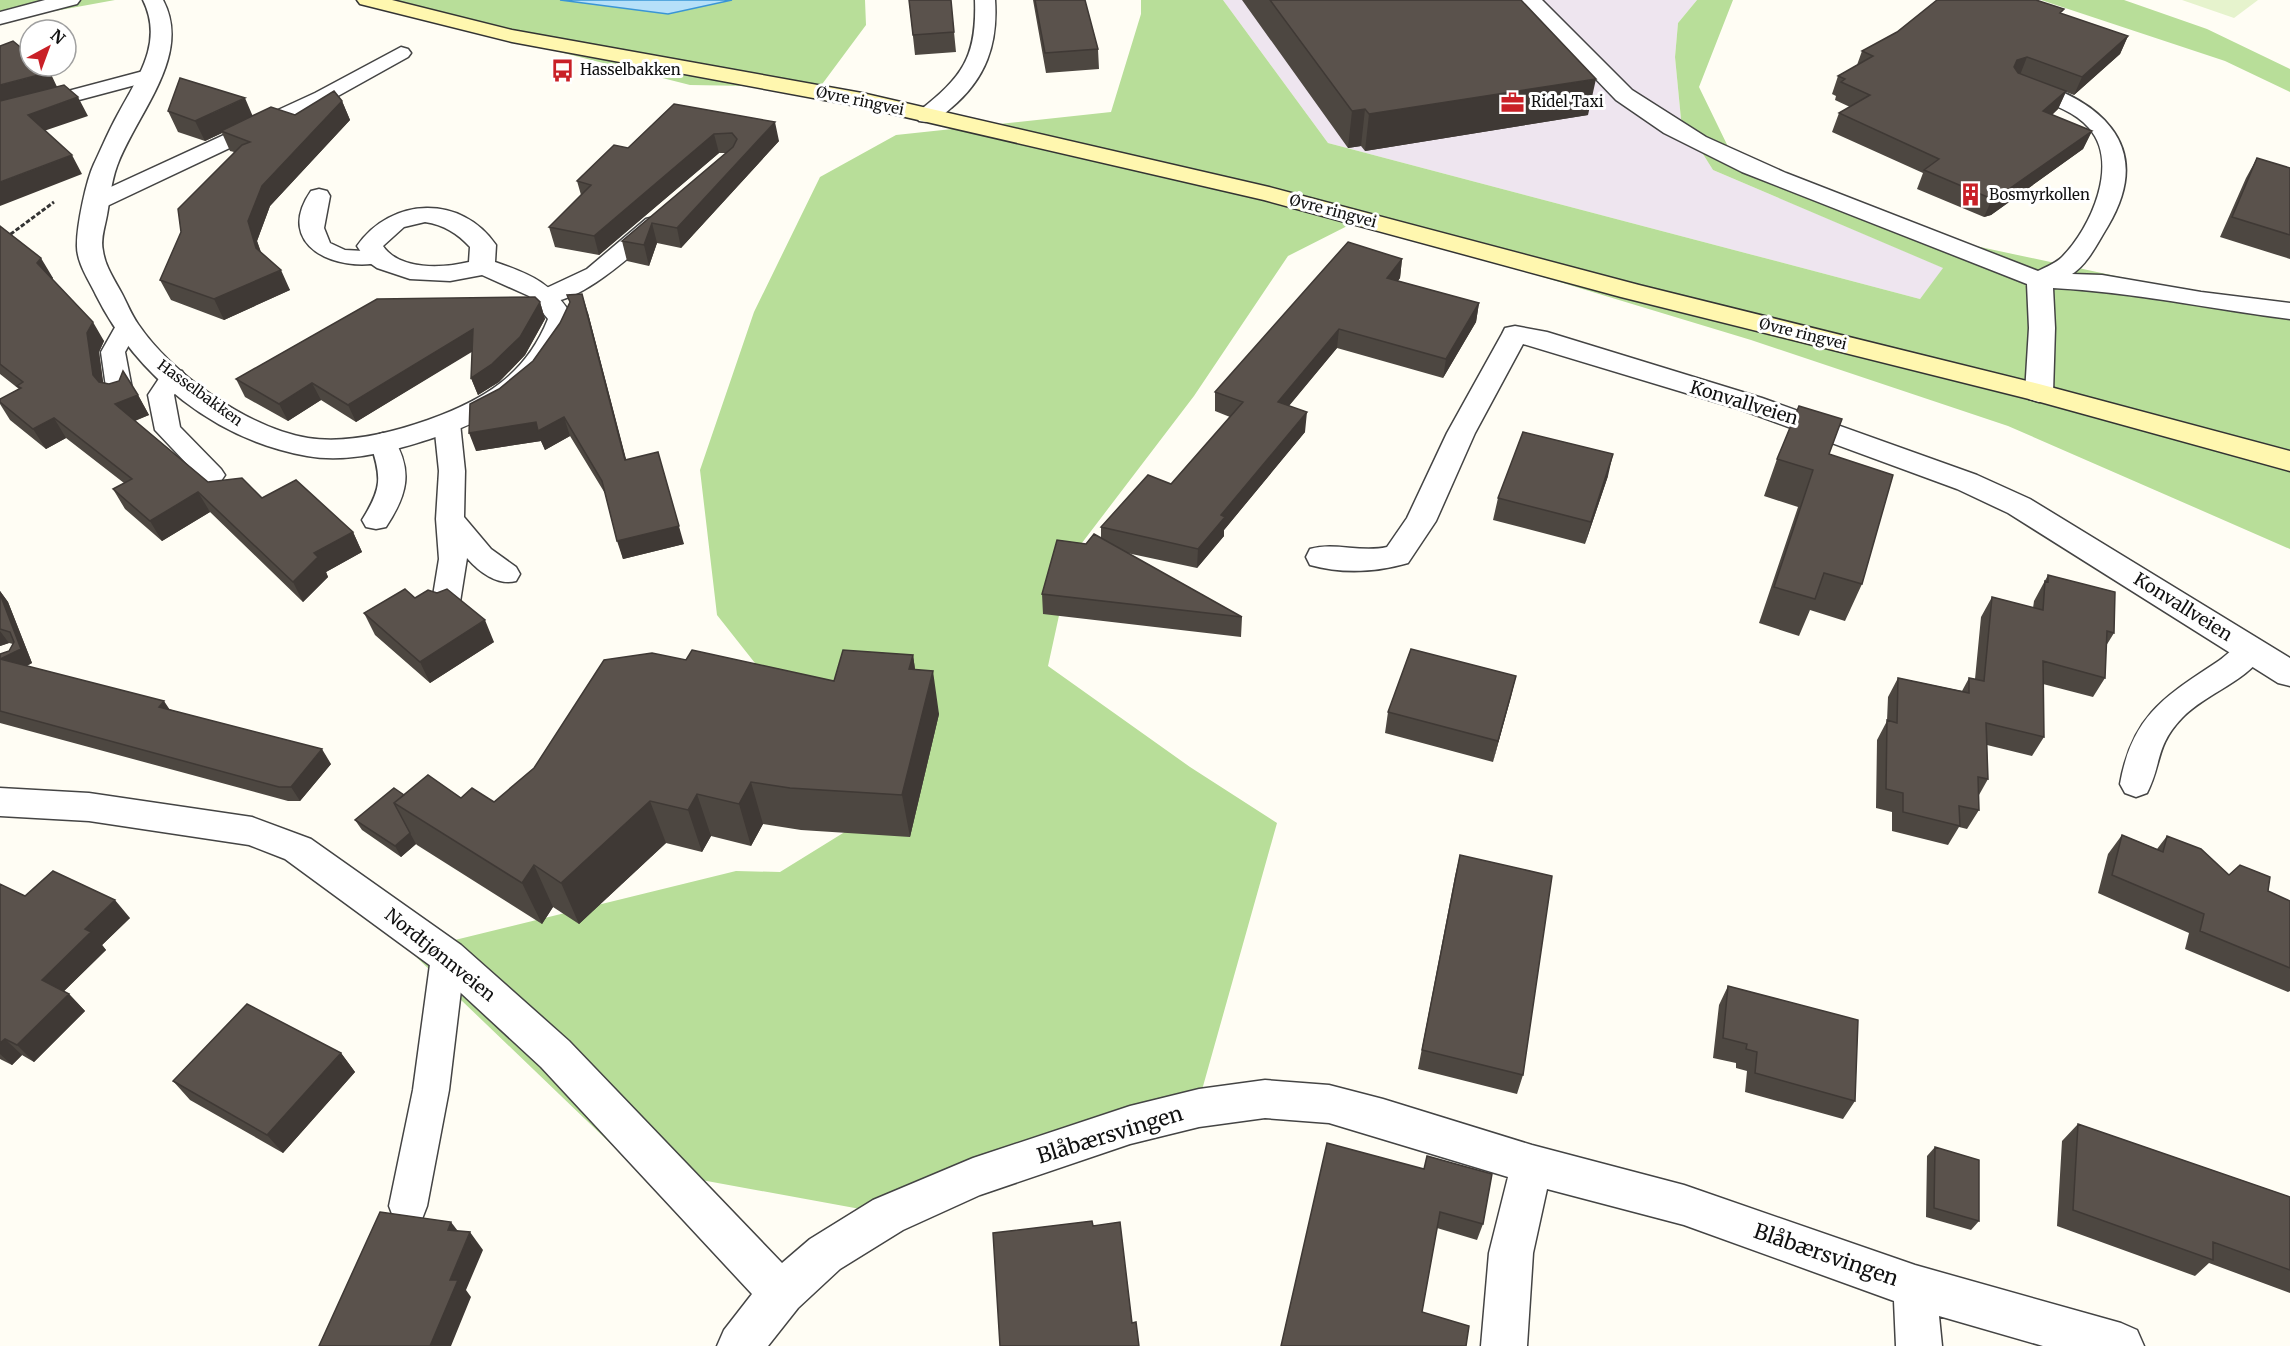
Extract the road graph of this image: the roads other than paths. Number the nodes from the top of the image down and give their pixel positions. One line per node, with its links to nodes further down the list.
1 (70, 0): 6 (street)
2 (153, 0): 8 (street, Hasselbakken)
3 (367, 0): 11 (street, Øvre ringvei)
4 (985, 0): 11 (street)
5 (1530, 0): 17 (street)
6 (0, 18)
7 (401, 53): 13 (lane)
8 (151, 75): 10 (lane); 13 (street, Hasselbakken)
9 (2019, 84): 17 (street)
10 (0, 115)
11 (927, 116): 22 (street, Øvre ringvei)
12 (319, 196): 15 (lane)
13 (97, 202): 20 (street, Hasselbakken)
14 (674, 207): 18 (lane)
15 (375, 257): 16 (street); 16 (street)
16 (482, 267): 18 (street)
17 (2040, 280): 19 (street); 22 (street)
18 (548, 296): 24 (street, Hasselbakken)
19 (2290, 311)
20 (127, 327): 21 (street, Hasselbakken); 23 (lane)
21 (173, 377): 25 (street, Hasselbakken); 27 (lane)
22 (2039, 393): 26 (street, Øvre ringvei)
23 (120, 394)
24 (447, 423): 25 (street, Hasselbakken); 28 (lane)
25 (383, 442): 29 (lane)
26 (2290, 461)
27 (212, 475)
28 (450, 519): 31 (lane); 32 (lane)
29 (376, 520)
30 (1321, 557): 33 (street, Konvallveien)
31 (506, 574)
32 (446, 602)
33 (2251, 650): 34 (street, Konvallveien); 35 (lane, Konvallveien)
34 (2290, 674)
35 (2136, 784)
36 (0, 802): 37 (street, Nordtjønnveien)
37 (448, 957): 39 (lane); 41 (street, Nordtjønnveien)
38 (1532, 1165): 40 (street, Blåbærsvingen); 41 (street, Blåbærsvingen); 43 (street)
39 (408, 1206)
40 (1915, 1287): 44 (street); 45 (street, Blåbærsvingen)
41 (782, 1292): 42 (street, Blåbærsvingen)
42 (741, 1346)
43 (1504, 1346)
44 (1919, 1346)
45 (2121, 1346)

